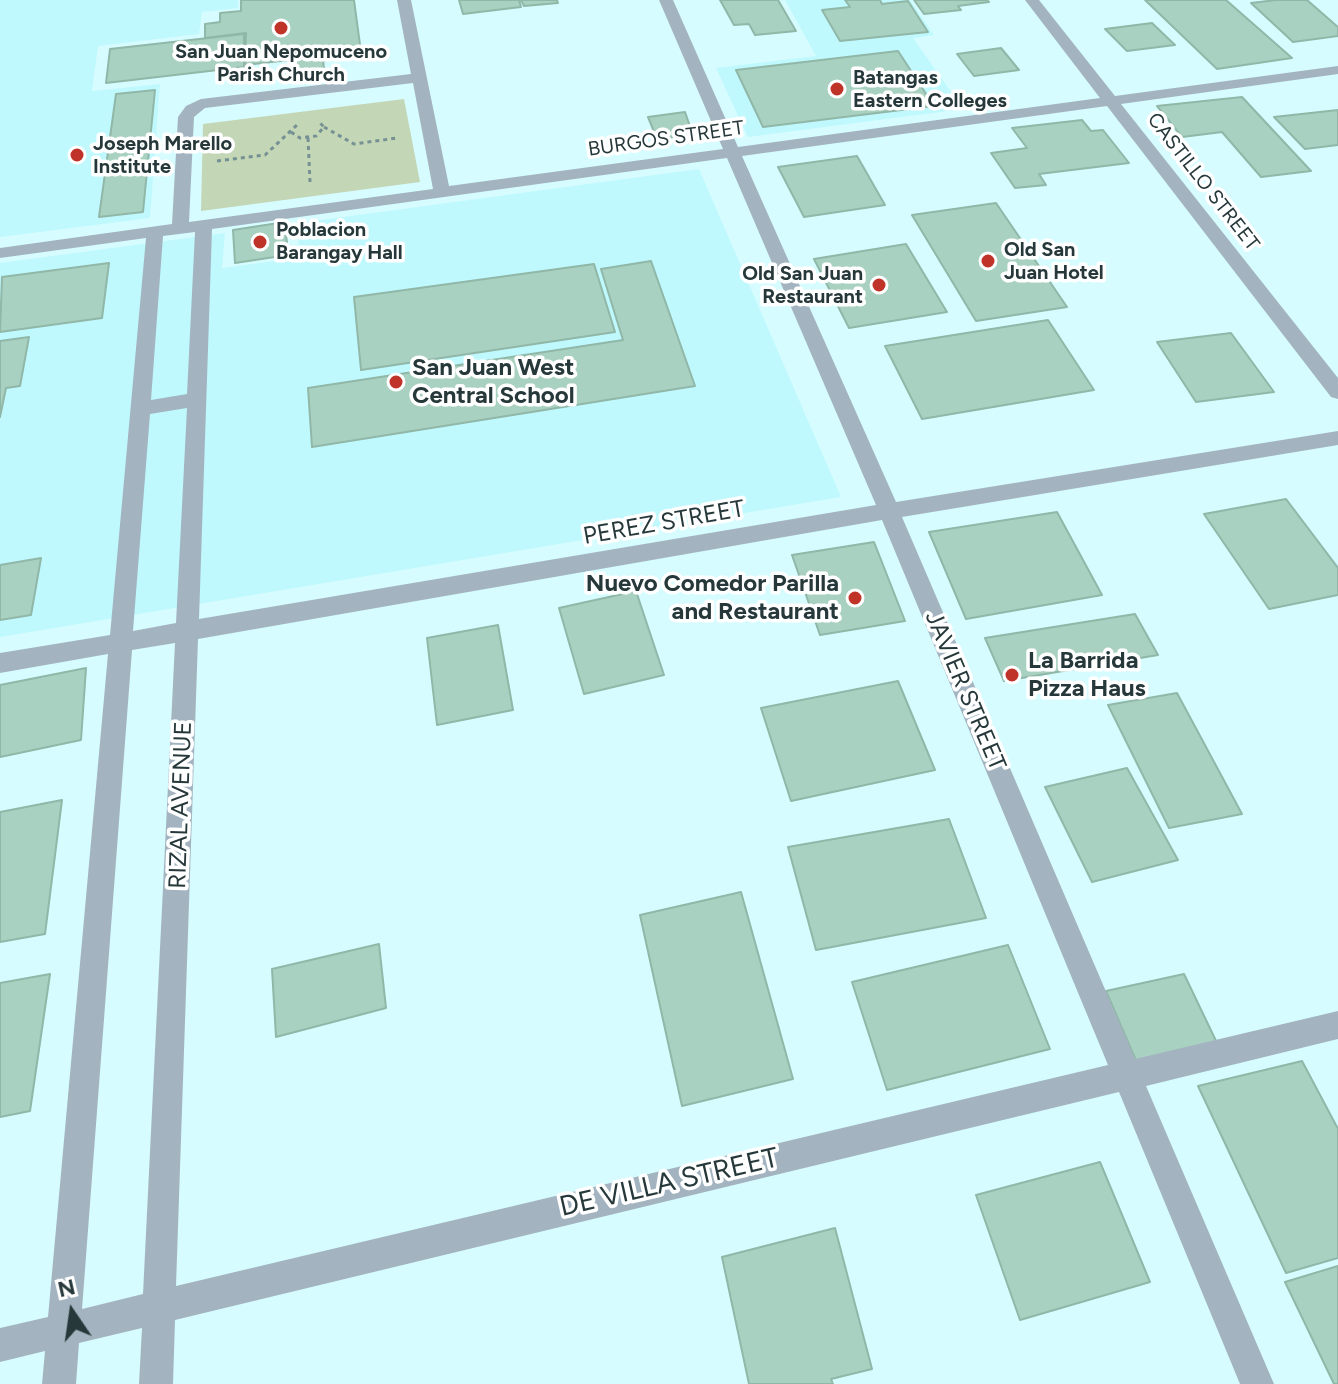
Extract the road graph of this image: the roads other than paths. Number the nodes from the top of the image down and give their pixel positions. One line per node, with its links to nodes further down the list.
1 (404, 0): 5 (street)
2 (666, 0): 7 (street, JAVIER STREET)
3 (1032, 0): 6 (street, CASTILLO STREET)
4 (1338, 70): 6 (street, BURGOS STREET)
5 (418, 78): 8 (street); 9 (street)
6 (1112, 102): 7 (street, BURGOS STREET); 11 (street, CASTILLO STREET)
7 (730, 153): 8 (street, BURGOS STREET); 15 (street, JAVIER STREET)
8 (442, 192): 9 (street, BURGOS STREET)
9 (180, 229): 10 (street, BURGOS STREET); 12 (street, RIZAL AVENUE); 13 (street)
10 (0, 253)
11 (1338, 392)
12 (197, 400): 13 (street); 16 (street, RIZAL AVENUE)
13 (141, 408): 17 (street)
14 (1338, 438): 15 (street, PEREZ STREET)
15 (889, 511): 16 (street, PEREZ STREET); 20 (street, JAVIER STREET)
16 (188, 631): 17 (street, PEREZ STREET); 21 (street, RIZAL AVENUE)
17 (122, 642): 18 (street, PEREZ STREET); 22 (street)
18 (0, 663)
19 (1338, 1025): 20 (street, DE VILLA STREET)
20 (1127, 1074): 21 (street, DE VILLA STREET); 26 (street, JAVIER STREET)
21 (160, 1304): 22 (street, DE VILLA STREET); 25 (street, RIZAL AVENUE)
22 (64, 1329): 23 (street, DE VILLA STREET); 24 (street)
23 (0, 1345)
24 (59, 1384)
25 (156, 1384)
26 (1257, 1384)

